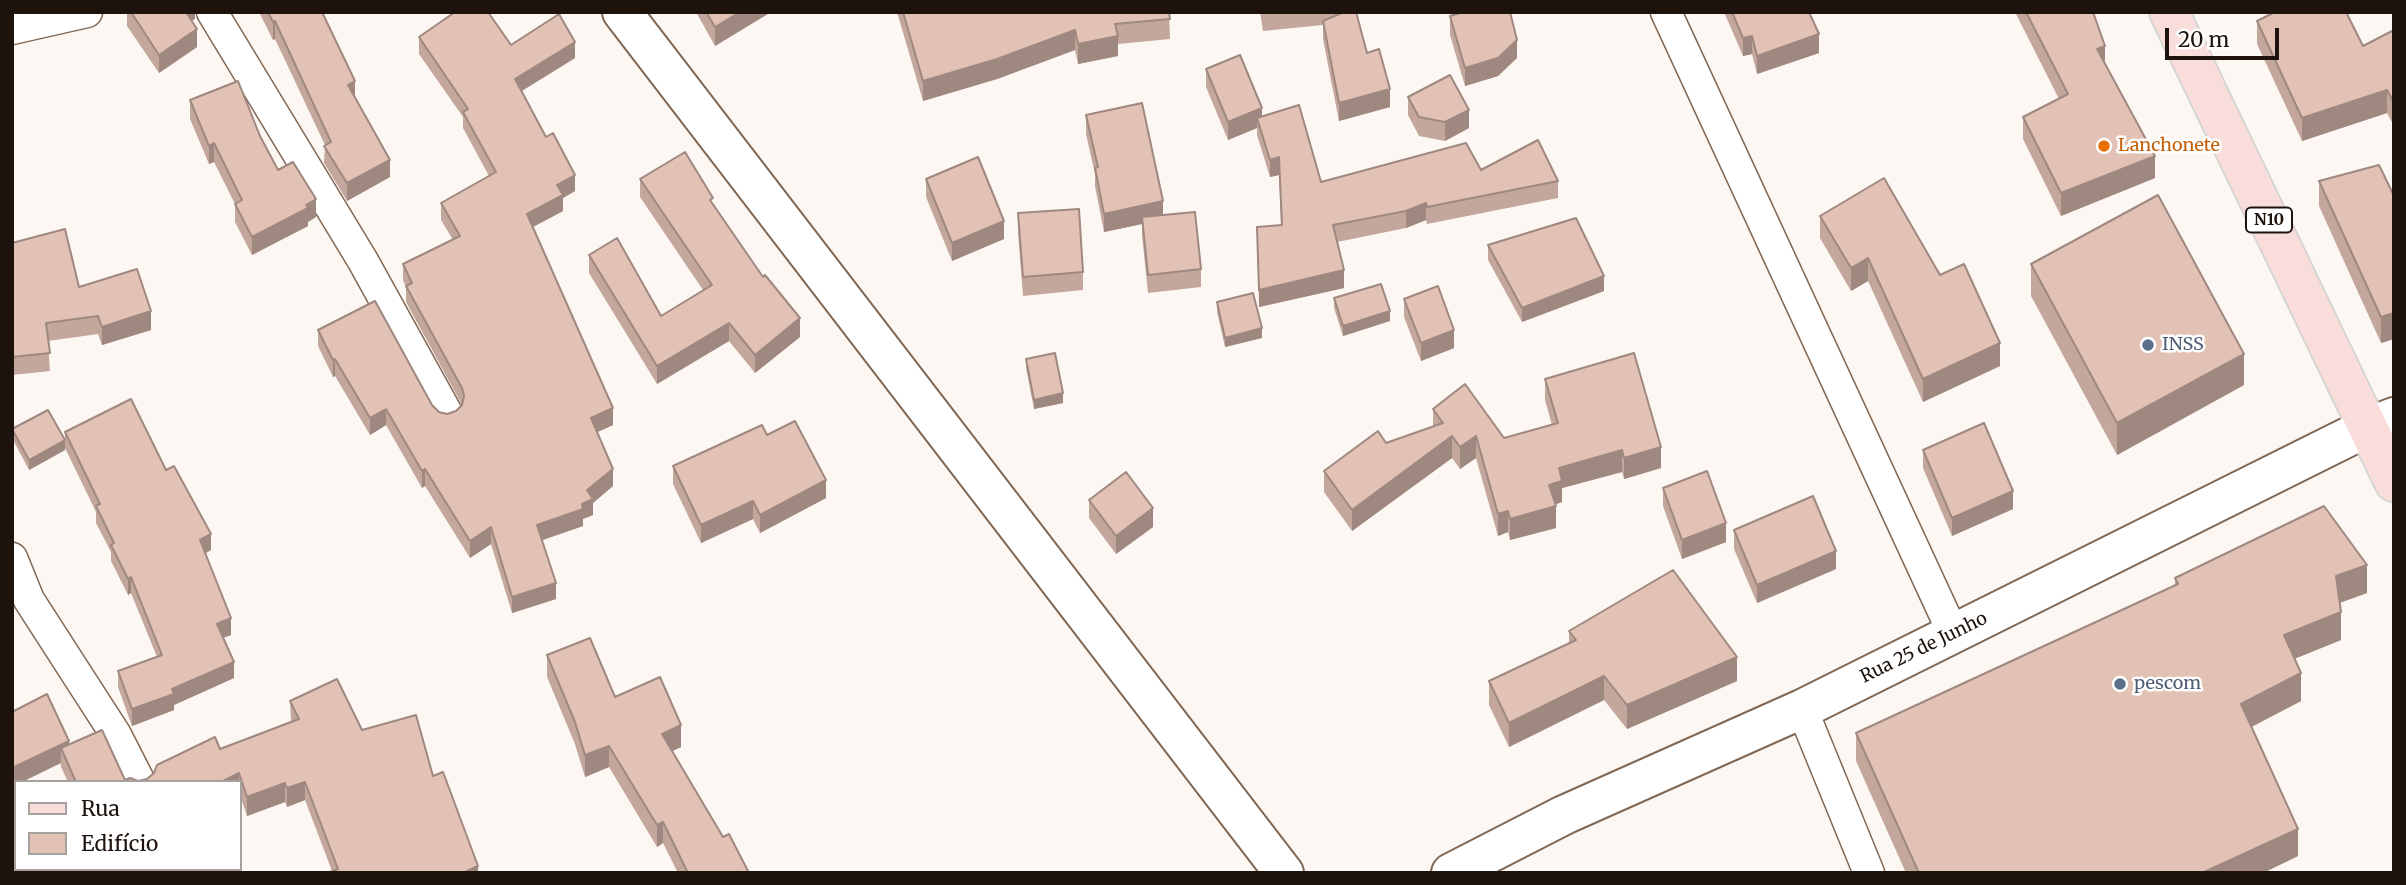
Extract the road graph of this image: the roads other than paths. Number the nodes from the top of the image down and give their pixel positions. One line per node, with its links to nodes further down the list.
1 (87, 12): 6 (street)
2 (212, 12): 7 (street)
3 (622, 12): 14 (street)
4 (1666, 12): 11 (street)
5 (2169, 12): 8 (main road, N10)
6 (12, 29)
7 (447, 413)
8 (2381, 422): 9 (main road, N10); 11 (street, Rua 25 de Junho)
9 (2394, 482)
10 (12, 558): 13 (street)
11 (1953, 633): 12 (street, Rua 25 de Junho)
12 (1802, 709): 15 (street, Rua 25 de Junho); 16 (street)
13 (139, 780)
14 (1284, 873)
15 (1451, 873)
16 (1869, 873)

